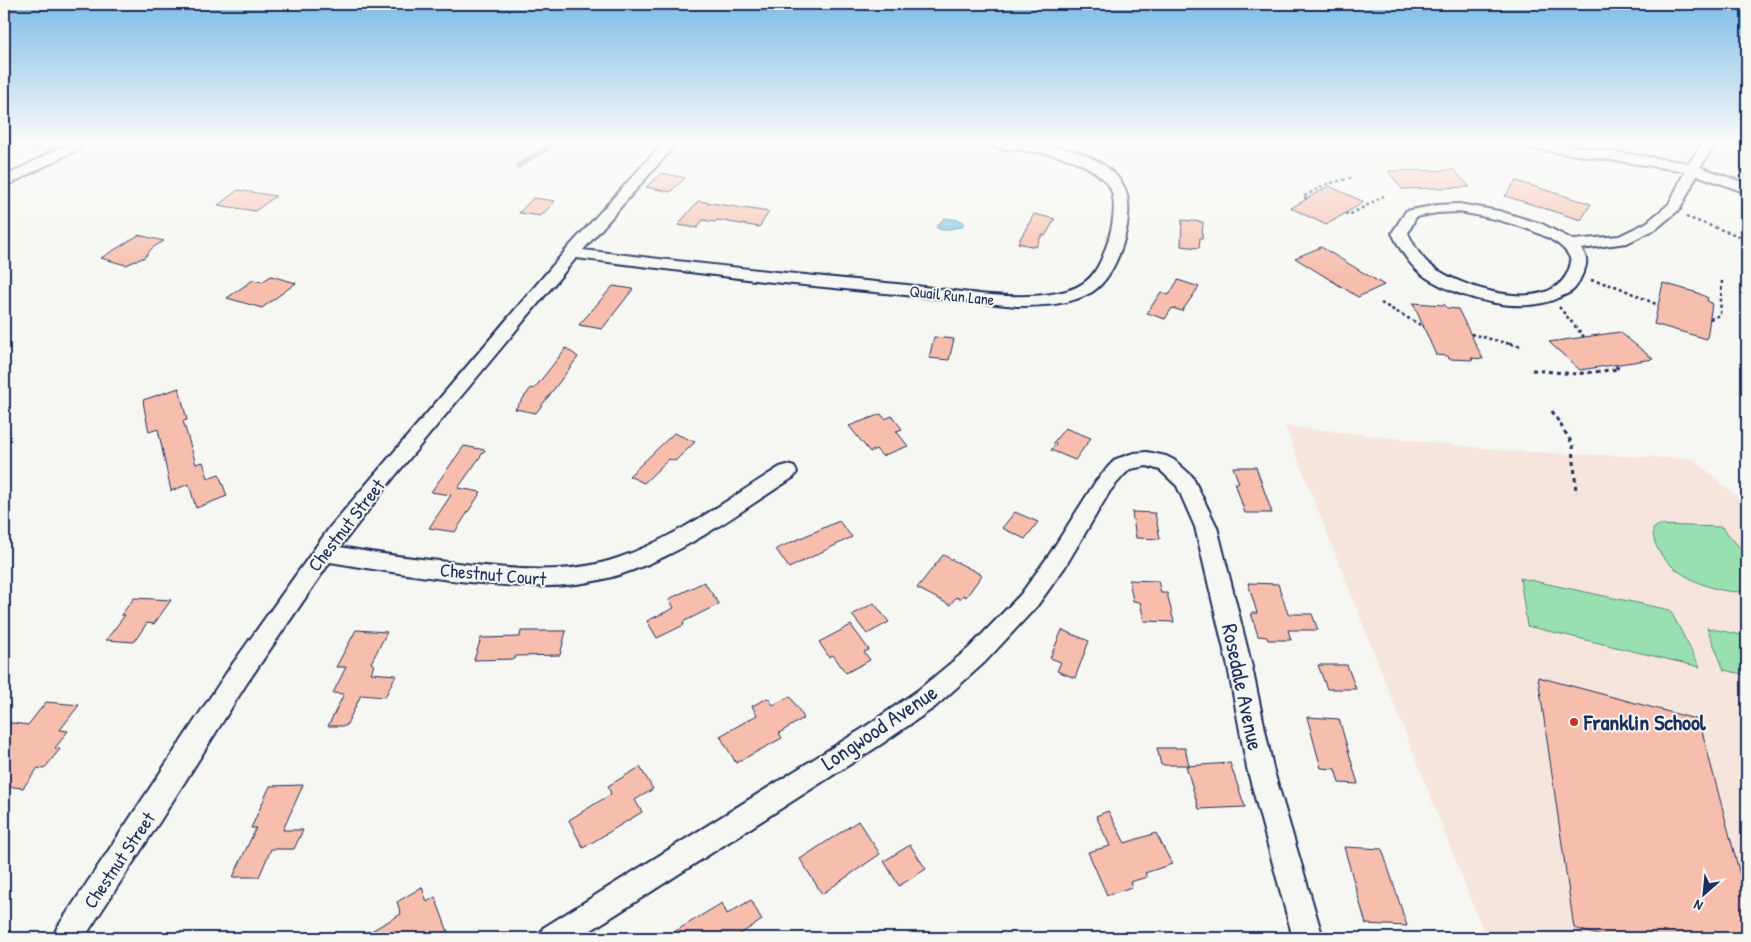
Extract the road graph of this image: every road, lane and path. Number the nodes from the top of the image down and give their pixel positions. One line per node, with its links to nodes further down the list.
1 (630, 188): 11 (street, Chestnut Street)
2 (1117, 188): 11 (street, Quail Run Lane)
3 (1318, 188): 6 (path)
4 (1684, 188): 7 (street)
5 (1384, 196): 8 (path)
6 (1307, 199)
7 (1670, 211): 9 (path); 10 (street)
8 (1345, 213)
9 (1742, 237)
10 (1571, 245): 12 (street); 14 (street)
11 (572, 253): 28 (street, Chestnut Street)
12 (1576, 275): 14 (street); 16 (path)
13 (1722, 281): 17 (path)
14 (1545, 297): 20 (path)
15 (1381, 303): 18 (path)
16 (1658, 305)
17 (1710, 319)
18 (1424, 327)
19 (1471, 334): 21 (path)
20 (1584, 337)
21 (1520, 346)
22 (1614, 365): 23 (path)
23 (1532, 370)
24 (1552, 411): 27 (path)
25 (1147, 459): 30 (street, Longwood Avenue); 31 (street, Rosedale Avenue)
26 (787, 472): 28 (street, Chestnut Court)
27 (1576, 493)
28 (324, 552): 29 (street, Chestnut Street)
29 (67, 938)
30 (554, 938)
31 (1308, 938)

